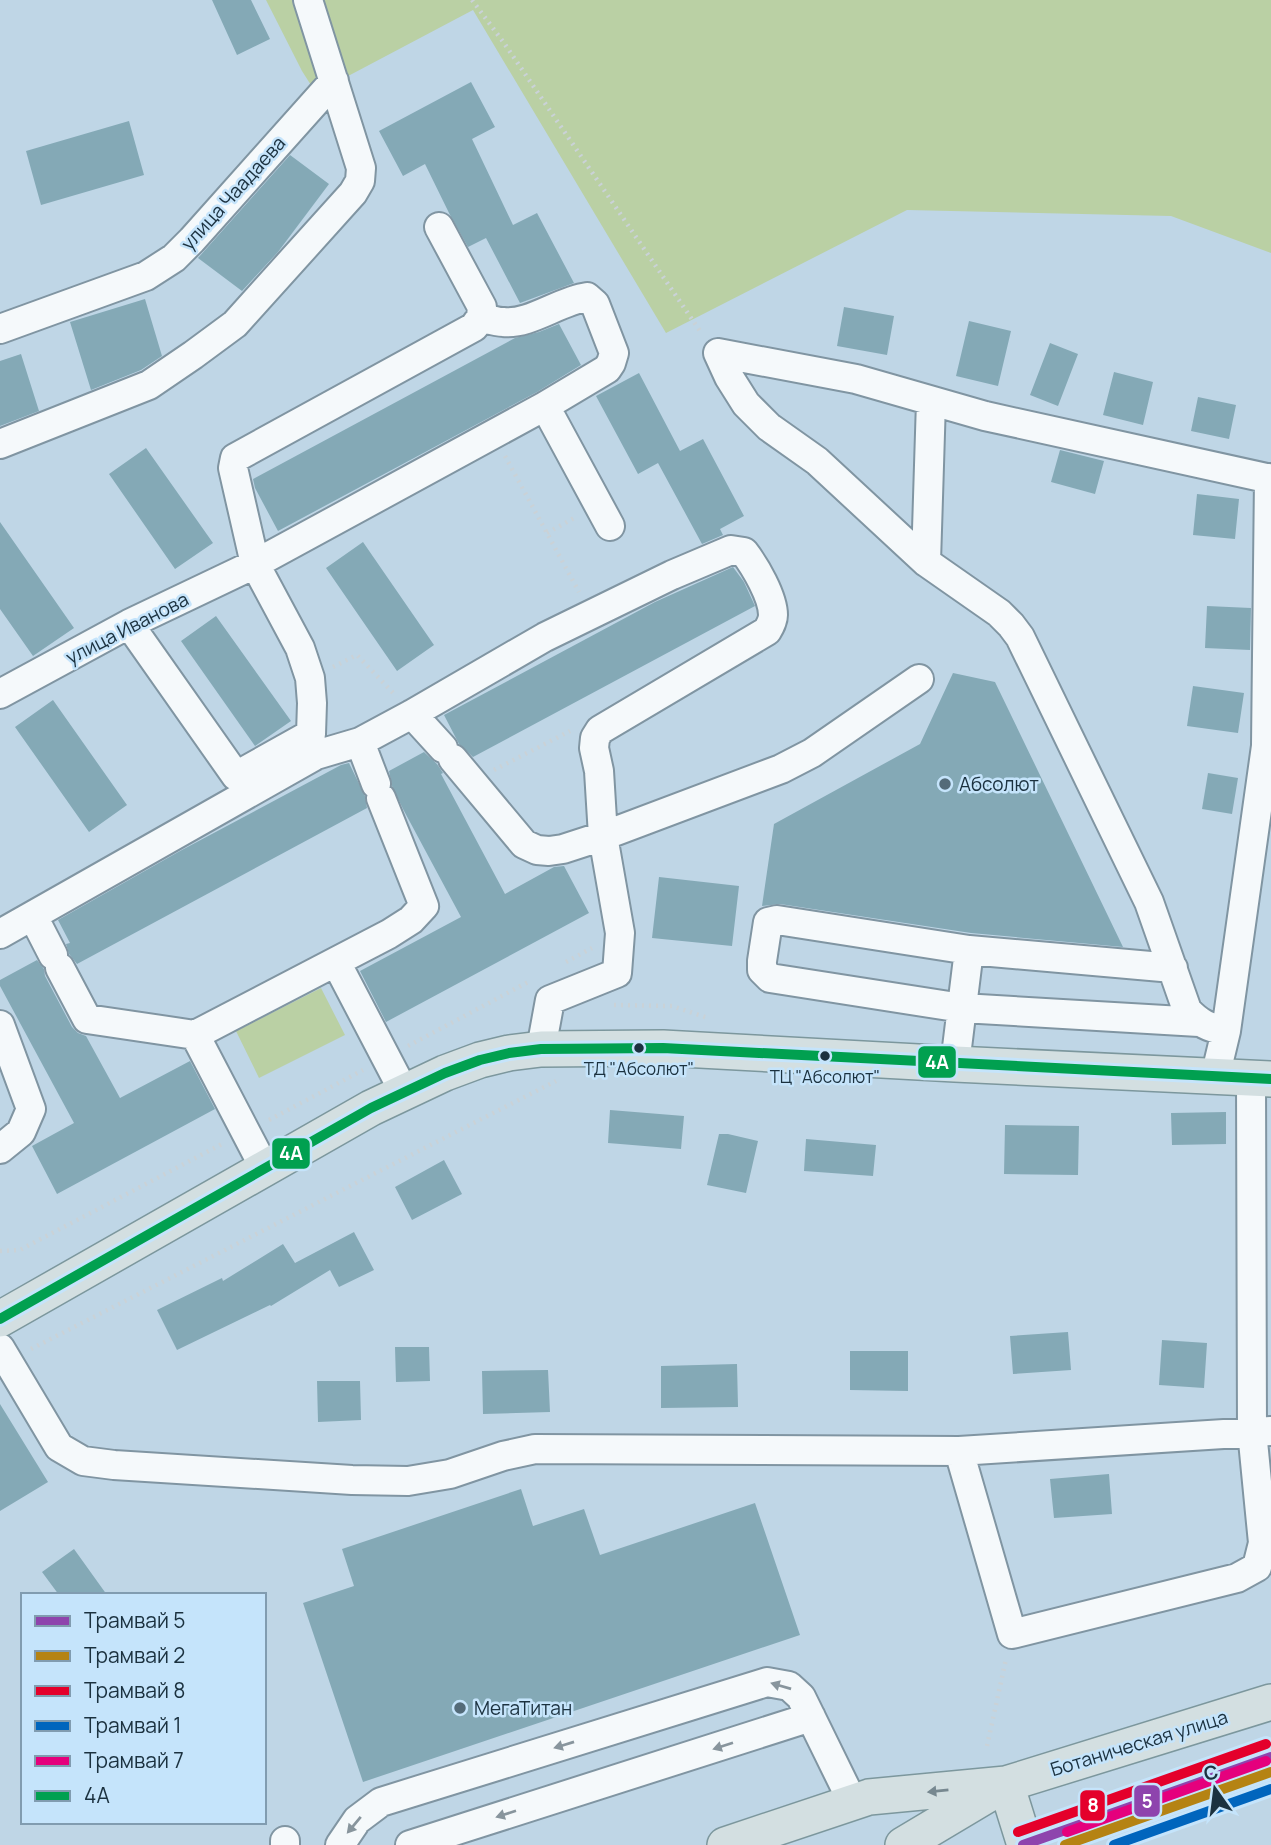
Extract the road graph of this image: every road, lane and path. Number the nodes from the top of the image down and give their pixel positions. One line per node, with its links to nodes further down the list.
1 (308, 0): 3 (street)
2 (472, 0): 7 (path)
3 (334, 81): 6 (street, улица Чаадаева); 10 (street)
4 (439, 227): 5 (street)
5 (481, 317): 9 (street, улица Иванова); 17 (street)
6 (0, 329)
7 (704, 338)
8 (931, 401): 12 (street); 16 (street); 16 (street)
9 (545, 406): 14 (street); 17 (street, улица Иванова)
10 (0, 444)
11 (513, 470): 15 (path)
12 (1270, 478): 26 (street)
13 (570, 520): 15 (path)
14 (610, 526)
15 (547, 533): 18 (path)
16 (926, 562): 35 (street)
17 (255, 564): 19 (street, улица Иванова); 20 (street)
18 (584, 602)
19 (129, 624): 20 (street); 22 (street, улица Иванова)
20 (310, 678): 23 (path)
21 (919, 679): 28 (street)
22 (0, 694)
23 (412, 714): 24 (street); 25 (street); 27 (street)
24 (600, 730): 27 (path); 28 (street)
25 (360, 742): 29 (street); 33 (street)
26 (1268, 746): 41 (street)
27 (472, 783): 28 (street)
28 (603, 836): 31 (street)
29 (33, 916): 30 (street); 42 (street)
30 (0, 933)
31 (620, 933): 34 (path); 43 (street)
32 (969, 950): 35 (street); 38 (street); 38 (street)
33 (336, 962): 42 (street); 45 (street)
34 (559, 966)
35 (1172, 968): 39 (street)
36 (534, 979): 45 (path)
37 (606, 1005): 44 (path)
38 (962, 1008): 39 (street); 46 (street)
39 (1199, 1022): 41 (street)
40 (0, 1025): 52 (street)
41 (1226, 1031): 48 (street)
42 (195, 1035): 51 (street)
43 (541, 1049): 44 (main road); 50 (main road)
44 (710, 1051): 46 (main road)
45 (386, 1057): 50 (street); 51 (path)
46 (956, 1065): 48 (main road)
47 (564, 1077): 56 (path)
48 (1215, 1077): 49 (main road)
49 (1261, 1079): 57 (street)
50 (404, 1092): 53 (main road)
51 (245, 1132): 53 (street); 54 (path)
52 (0, 1149)
53 (265, 1169): 55 (main road)
54 (0, 1251)
55 (0, 1319)
56 (2, 1351): 58 (street)
57 (1261, 1431): 58 (street); 59 (street)
58 (959, 1451): 59 (street)
59 (1012, 1634): 62 (path)
60 (1271, 1702): 63 (main road, Ботаническая улица)
61 (811, 1717): 64 (street); 65 (street, one-way to 65); 66 (street, one-way to 66)
62 (987, 1746)
63 (1006, 1784): 64 (main road, Ботаническая улица, one-way to 64); 68 (main road, Ботаническая улица); 69 (main road)
64 (853, 1803): 67 (main road, Ботаническая улица)
65 (340, 1845)
66 (410, 1845)
67 (725, 1845)
68 (904, 1845)
69 (1025, 1845)

